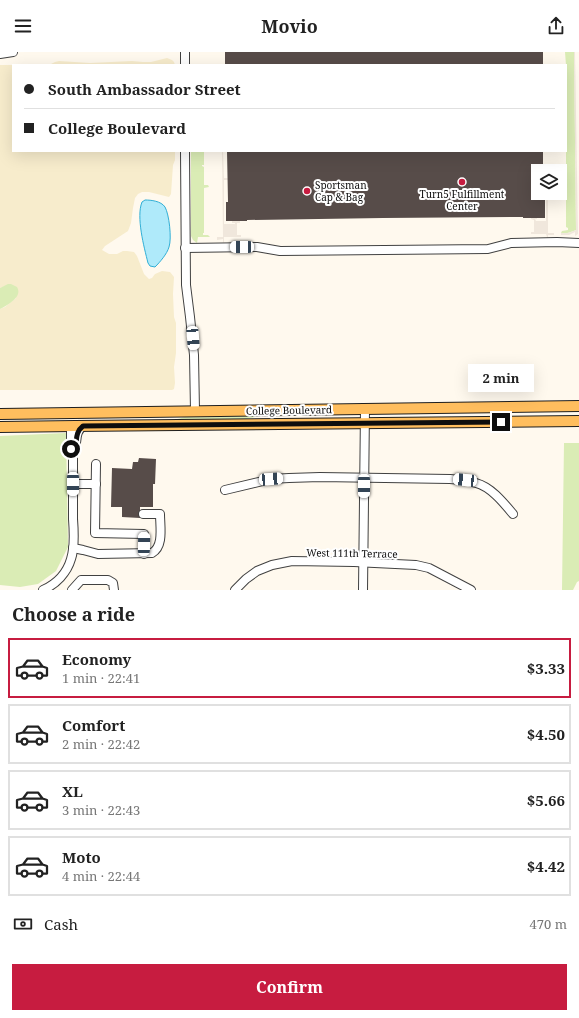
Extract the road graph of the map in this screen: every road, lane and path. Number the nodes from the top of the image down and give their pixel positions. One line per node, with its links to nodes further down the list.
1 (13, 52): 3 (street)
2 (185, 52): 4 (street)
3 (0, 54)
4 (185, 64)
5 (185, 152): 7 (street)
6 (579, 243): 7 (street)
7 (185, 248): 10 (street)
8 (579, 406): 9 (main road, College Boulevard)
9 (365, 409): 10 (main road, College Boulevard); 14 (street)
10 (195, 411): 11 (main road, College Boulevard)
11 (74, 413): 12 (main road, College Boulevard); 15 (street)
12 (0, 414)
13 (579, 421): 14 (main road, College Boulevard)
14 (365, 424): 15 (main road, College Boulevard); 19 (street)
15 (76, 426): 16 (main road, College Boulevard); 17 (street); 17 (street)
16 (0, 427)
17 (73, 452): 20 (street)
18 (96, 464): 21 (street)
19 (364, 478): 22 (street); 24 (street); 27 (street)
20 (73, 484): 21 (street); 25 (street)
21 (96, 484): 26 (street)
22 (225, 490)
23 (143, 514): 26 (street)
24 (513, 514)
25 (73, 548): 26 (street); 28 (street)
26 (144, 554)
27 (363, 562): 31 (street, West 111th Terrace); 32 (street); 33 (street, West 111th Terrace)
28 (47, 589)
29 (72, 590): 30 (street)
30 (114, 590)
31 (235, 590)
32 (363, 590)
33 (472, 590)

